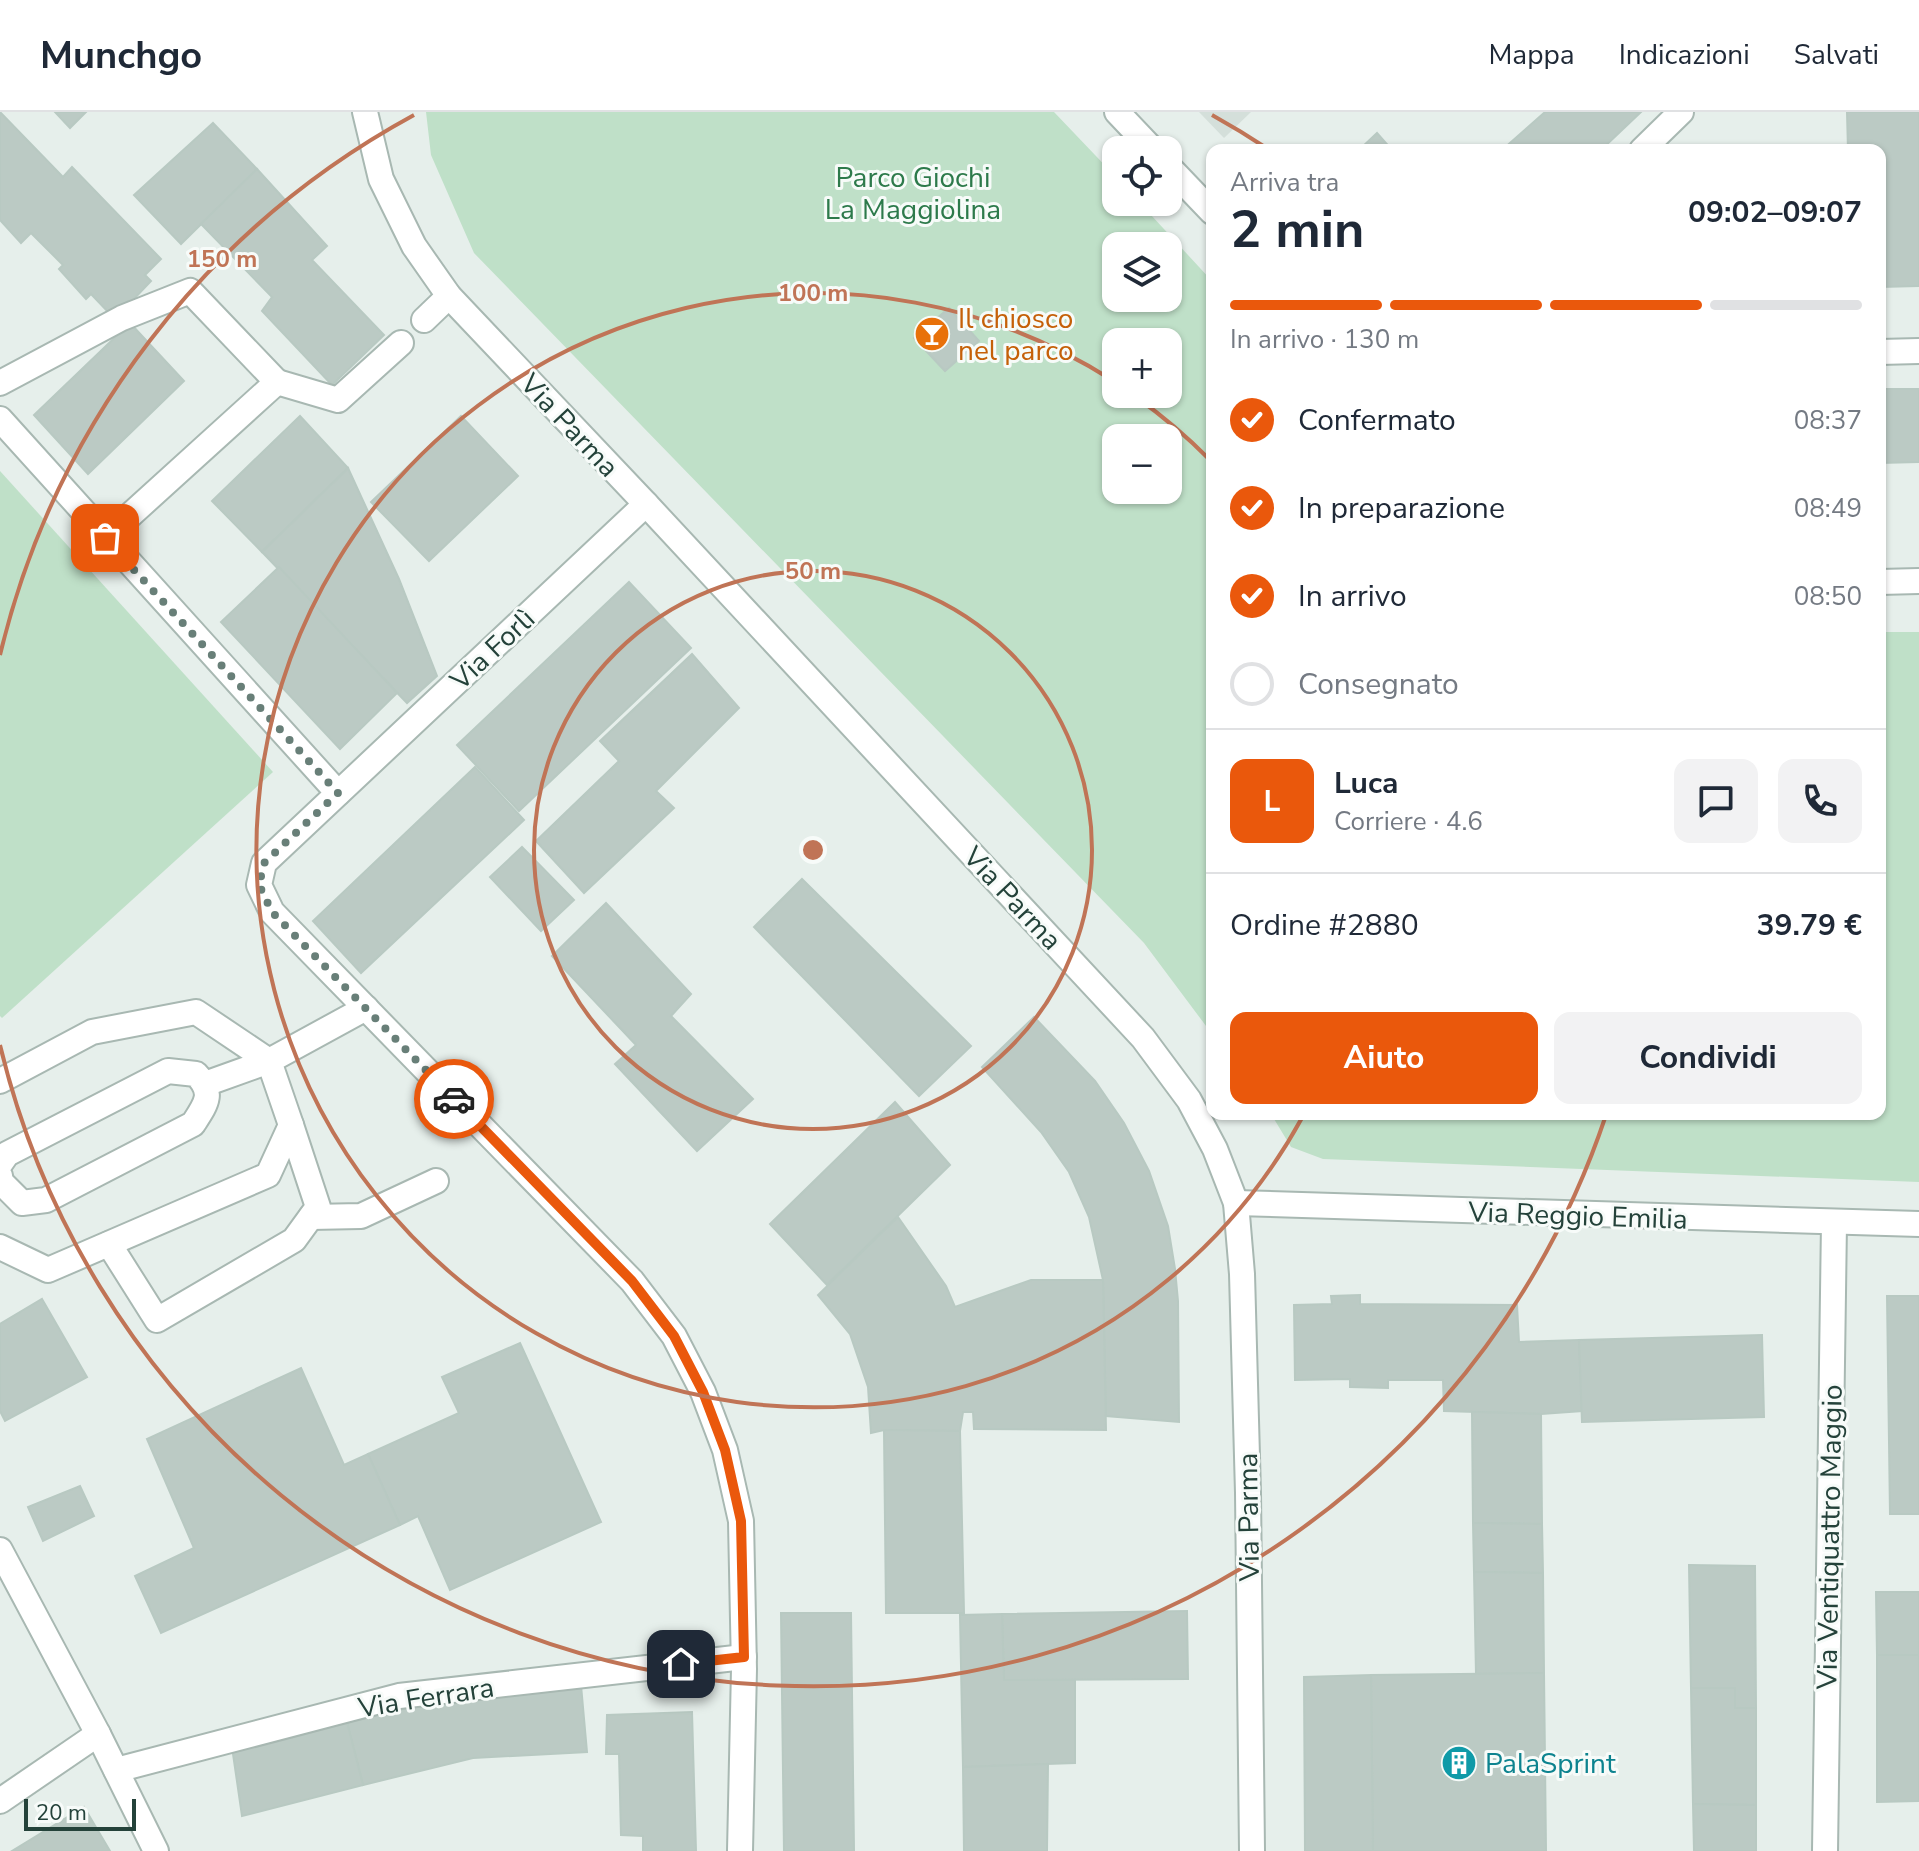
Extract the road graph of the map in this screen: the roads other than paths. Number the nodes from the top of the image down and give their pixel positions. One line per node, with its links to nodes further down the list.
1 (365, 112): 8 (street, Via Parma)
2 (1117, 112): 4 (street)
3 (1681, 112): 5 (street)
4 (1140, 136)
5 (1648, 144)
6 (1182, 181): 7 (street)
7 (1206, 206)
8 (449, 296): 9 (street); 16 (street, Via Parma)
9 (424, 320)
10 (401, 343): 13 (street)
11 (1919, 351): 12 (street)
12 (1886, 352)
13 (277, 382): 14 (street); 17 (street)
14 (0, 383)
15 (0, 419): 17 (street)
16 (646, 504): 20 (street, Via Forlì); 28 (street, Via Parma)
17 (105, 538): 20 (street)
18 (1919, 581): 19 (street)
19 (1886, 582)
20 (338, 793): 21 (street, Via Forlì)
21 (366, 1008): 22 (street); 35 (street, Via Forlì)
22 (269, 1061): 23 (street); 24 (street); 25 (street)
23 (1, 1079)
24 (205, 1084): 26 (street); 26 (street)
25 (291, 1125): 29 (street); 32 (street)
26 (0, 1176)
27 (436, 1181): 29 (street)
28 (1236, 1203): 30 (street, Via Reggio Emilia); 42 (street, Via Parma)
29 (311, 1217): 32 (street)
30 (1834, 1223): 31 (street, Via Reggio Emilia); 43 (street, Via Ventiquattro Maggio)
31 (1919, 1224)
32 (109, 1244): 33 (street)
33 (0, 1247)
34 (0, 1550): 36 (street)
35 (744, 1663): 37 (street); 38 (street, Via Ferrara); 41 (street)
36 (98, 1734): 38 (street); 39 (street)
37 (758, 1751)
38 (116, 1770): 40 (street)
39 (0, 1801)
40 (156, 1851)
41 (740, 1851)
42 (1252, 1851)
43 (1825, 1851)

